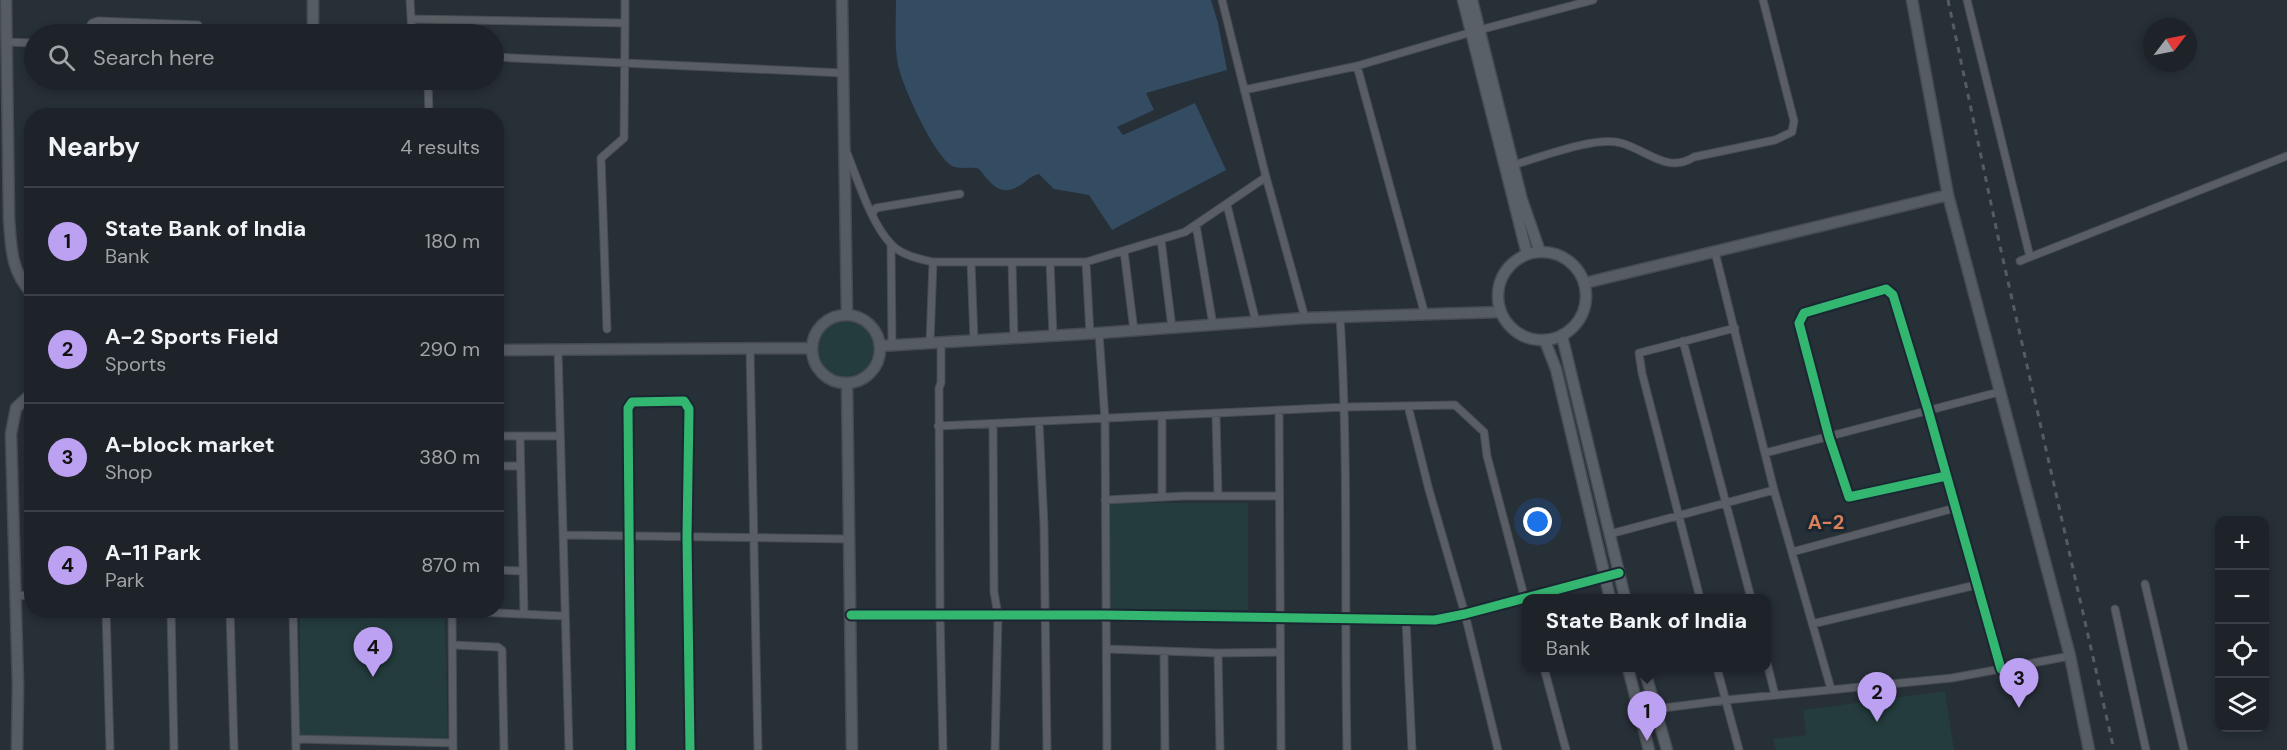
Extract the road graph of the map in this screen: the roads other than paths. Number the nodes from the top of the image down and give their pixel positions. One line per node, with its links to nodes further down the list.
1 (6, 0): 20 (street)
2 (313, 0): 17 (street)
3 (410, 0): 13 (street)
4 (625, 0): 14 (street)
5 (842, 0): 25 (street)
6 (1222, 0): 27 (street)
7 (1463, 0): 19 (main road)
8 (1472, 0): 19 (main road)
9 (1593, 0): 19 (street)
10 (1763, 0): 31 (street)
11 (1912, 0): 34 (street)
12 (1967, 0): 44 (street)
13 (411, 19): 14 (street); 18 (street)
14 (625, 22): 23 (street)
15 (91, 24): 16 (street)
16 (173, 24)
17 (313, 24)
18 (411, 24)
19 (1475, 32): 24 (street); 31 (main road); 43 (main road)
20 (3, 42): 21 (street); 51 (street)
21 (24, 43)
22 (504, 57): 23 (street)
23 (624, 63): 25 (street); 62 (street)
24 (1357, 66): 27 (street); 55 (street)
25 (843, 73): 29 (street)
26 (428, 90): 28 (street)
27 (1244, 90): 32 (street)
28 (429, 108)
29 (844, 147): 36 (street); 54 (street)
30 (2287, 156): 44 (street)
31 (1513, 165): 41 (main road)
32 (1266, 177): 35 (street); 57 (street)
33 (960, 194): 36 (street)
34 (1948, 195): 42 (street); 78 (street)
35 (1227, 205): 37 (street); 58 (street)
36 (872, 214): 39 (street)
37 (1196, 225): 38 (street); 59 (street)
38 (1161, 240): 40 (street); 60 (street)
39 (891, 245): 46 (street); 72 (street)
40 (1124, 251): 50 (street); 63 (street)
41 (1540, 252): 43 (main road); 52 (main road)
42 (1715, 252): 52 (street); 61 (street)
43 (1527, 254): 53 (main road)
44 (2030, 258): 45 (street)
45 (2020, 261)
46 (933, 262): 47 (street); 71 (street)
47 (971, 262): 48 (street); 68 (street)
48 (1012, 262): 49 (street); 67 (street)
49 (1050, 262): 50 (street); 65 (street)
50 (1086, 262): 64 (street)
51 (24, 282)
52 (1585, 284): 66 (main road)
53 (1500, 312): 55 (street); 69 (main road)
54 (847, 315): 72 (street); 74 (street)
55 (1425, 315): 56 (street)
56 (1340, 317): 57 (street); 81 (street)
57 (1305, 318): 58 (street)
58 (1256, 322): 59 (street)
59 (1213, 325): 60 (street)
60 (1172, 328): 63 (street)
61 (1735, 328): 70 (street); 94 (street)
62 (607, 329)
63 (1134, 331): 64 (street)
64 (1095, 334): 65 (street); 86 (street)
65 (1053, 336): 67 (street)
66 (1562, 336): 69 (main road); 106 (main road)
67 (1014, 338): 68 (street)
68 (974, 340): 71 (street)
69 (1545, 341): 116 (main road)
70 (1683, 341): 103 (street); 105 (street)
71 (936, 343): 72 (street); 89 (street)
72 (886, 345): 77 (street)
73 (750, 348): 74 (street); 76 (street); 110 (street)
74 (812, 348): 77 (street)
75 (504, 350): 76 (street)
76 (558, 350): 92 (street)
77 (847, 384): 111 (street)
78 (1999, 392): 82 (street); 152 (street)
79 (24, 401): 125 (street)
80 (1408, 406): 81 (street); 119 (street); 131 (street)
81 (1346, 407): 83 (street); 144 (street)
82 (1928, 410): 93 (street); 93 (street); 97 (street)
83 (1279, 411): 84 (street); 100 (street)
84 (1216, 414): 85 (street); 99 (street)
85 (1162, 417): 86 (street); 101 (street)
86 (1105, 420): 87 (street); 102 (street)
87 (1039, 422): 88 (street); 135 (street)
88 (993, 424): 89 (street); 134 (street)
89 (938, 426): 133 (street)
90 (504, 436): 91 (street)
91 (520, 436): 92 (street); 96 (street)
92 (560, 436): 107 (street)
93 (1829, 437): 94 (street); 97 (street)
94 (1765, 453): 98 (street)
95 (504, 466): 96 (street)
96 (520, 466): 114 (street)
97 (1946, 476): 104 (street)
98 (1774, 490): 103 (street); 112 (street)
99 (1218, 496): 100 (street); 101 (street)
100 (1279, 496): 138 (street)
101 (1162, 497): 102 (street)
102 (1105, 500): 136 (street)
103 (1727, 503): 105 (street); 124 (street)
104 (1955, 508): 112 (street); 118 (street)
105 (1679, 515): 106 (street); 123 (street)
106 (1610, 534): 115 (main road)
107 (563, 535): 108 (street); 137 (street)
108 (628, 536): 109 (street); 109 (street); 172 (street)
109 (687, 537): 110 (street); 173 (street)
110 (755, 538): 111 (street); 174 (street)
111 (850, 539): 132 (street)
112 (1792, 552): 146 (street)
113 (504, 570): 114 (street)
114 (523, 571): 130 (street)
115 (1619, 573): 116 (street); 122 (main road)
116 (1605, 577): 120 (street); 121 (main road)
117 (2145, 584): 192 (street)
118 (1976, 585): 146 (street); 153 (street)
119 (1524, 594)
120 (1540, 594)
121 (1609, 594)
122 (1624, 594)
123 (1699, 594)
124 (1750, 594)
125 (15, 595): 126 (street); 165 (street)
126 (24, 596)
127 (1522, 599): 131 (street)
128 (2115, 609): 191 (street)
129 (504, 613): 130 (street)
130 (525, 614): 137 (street)
131 (1465, 614): 145 (street); 185 (street)
132 (851, 615): 133 (street); 175 (street)
133 (940, 615): 134 (street); 176 (street)
134 (998, 615): 135 (street); 177 (street)
135 (1046, 615): 136 (street); 178 (street)
136 (1105, 615): 138 (street); 148 (street)
137 (565, 616): 171 (street)
138 (1280, 617): 144 (street); 150 (street)
139 (106, 618): 166 (street)
140 (171, 618): 167 (street)
141 (230, 618): 168 (street)
142 (293, 618): 163 (street)
143 (452, 618): 147 (street)
144 (1345, 619): 145 (street); 183 (street)
145 (1406, 620): 184 (street)
146 (1812, 624): 159 (street)
147 (452, 645): 164 (street); 170 (street)
148 (1107, 649): 149 (street); 179 (street)
149 (1164, 651): 151 (street); 180 (street)
150 (1280, 652): 151 (street); 182 (street)
151 (1218, 653): 181 (street)
152 (2070, 656): 153 (street); 190 (street)
153 (2001, 669): 159 (street)
154 (1545, 672): 186 (street)
155 (1629, 672): 187 (main road)
156 (1645, 672): 162 (main road)
157 (1718, 672): 161 (street)
158 (1769, 672): 160 (street)
159 (1831, 689): 160 (street)
160 (1775, 695): 161 (street)
161 (1726, 700): 162 (street); 189 (street)
162 (1656, 709): 188 (main road)
163 (296, 739): 164 (street); 169 (street)
164 (453, 747)
165 (17, 750)
166 (110, 750)
167 (174, 750)
168 (234, 750)
169 (296, 750)
170 (504, 750)
171 (569, 750)
172 (631, 750)
173 (690, 750)
174 (758, 750)
175 (852, 750)
176 (943, 750)
177 (995, 750)
178 (1047, 750)
179 (1107, 750)
180 (1165, 750)
181 (1220, 750)
182 (1281, 750)
183 (1347, 750)
184 (1412, 750)
185 (1498, 750)
186 (1566, 750)
187 (1649, 750)
188 (1667, 750)
189 (1739, 750)
190 (2090, 750)
191 (2146, 750)
192 (2184, 750)

